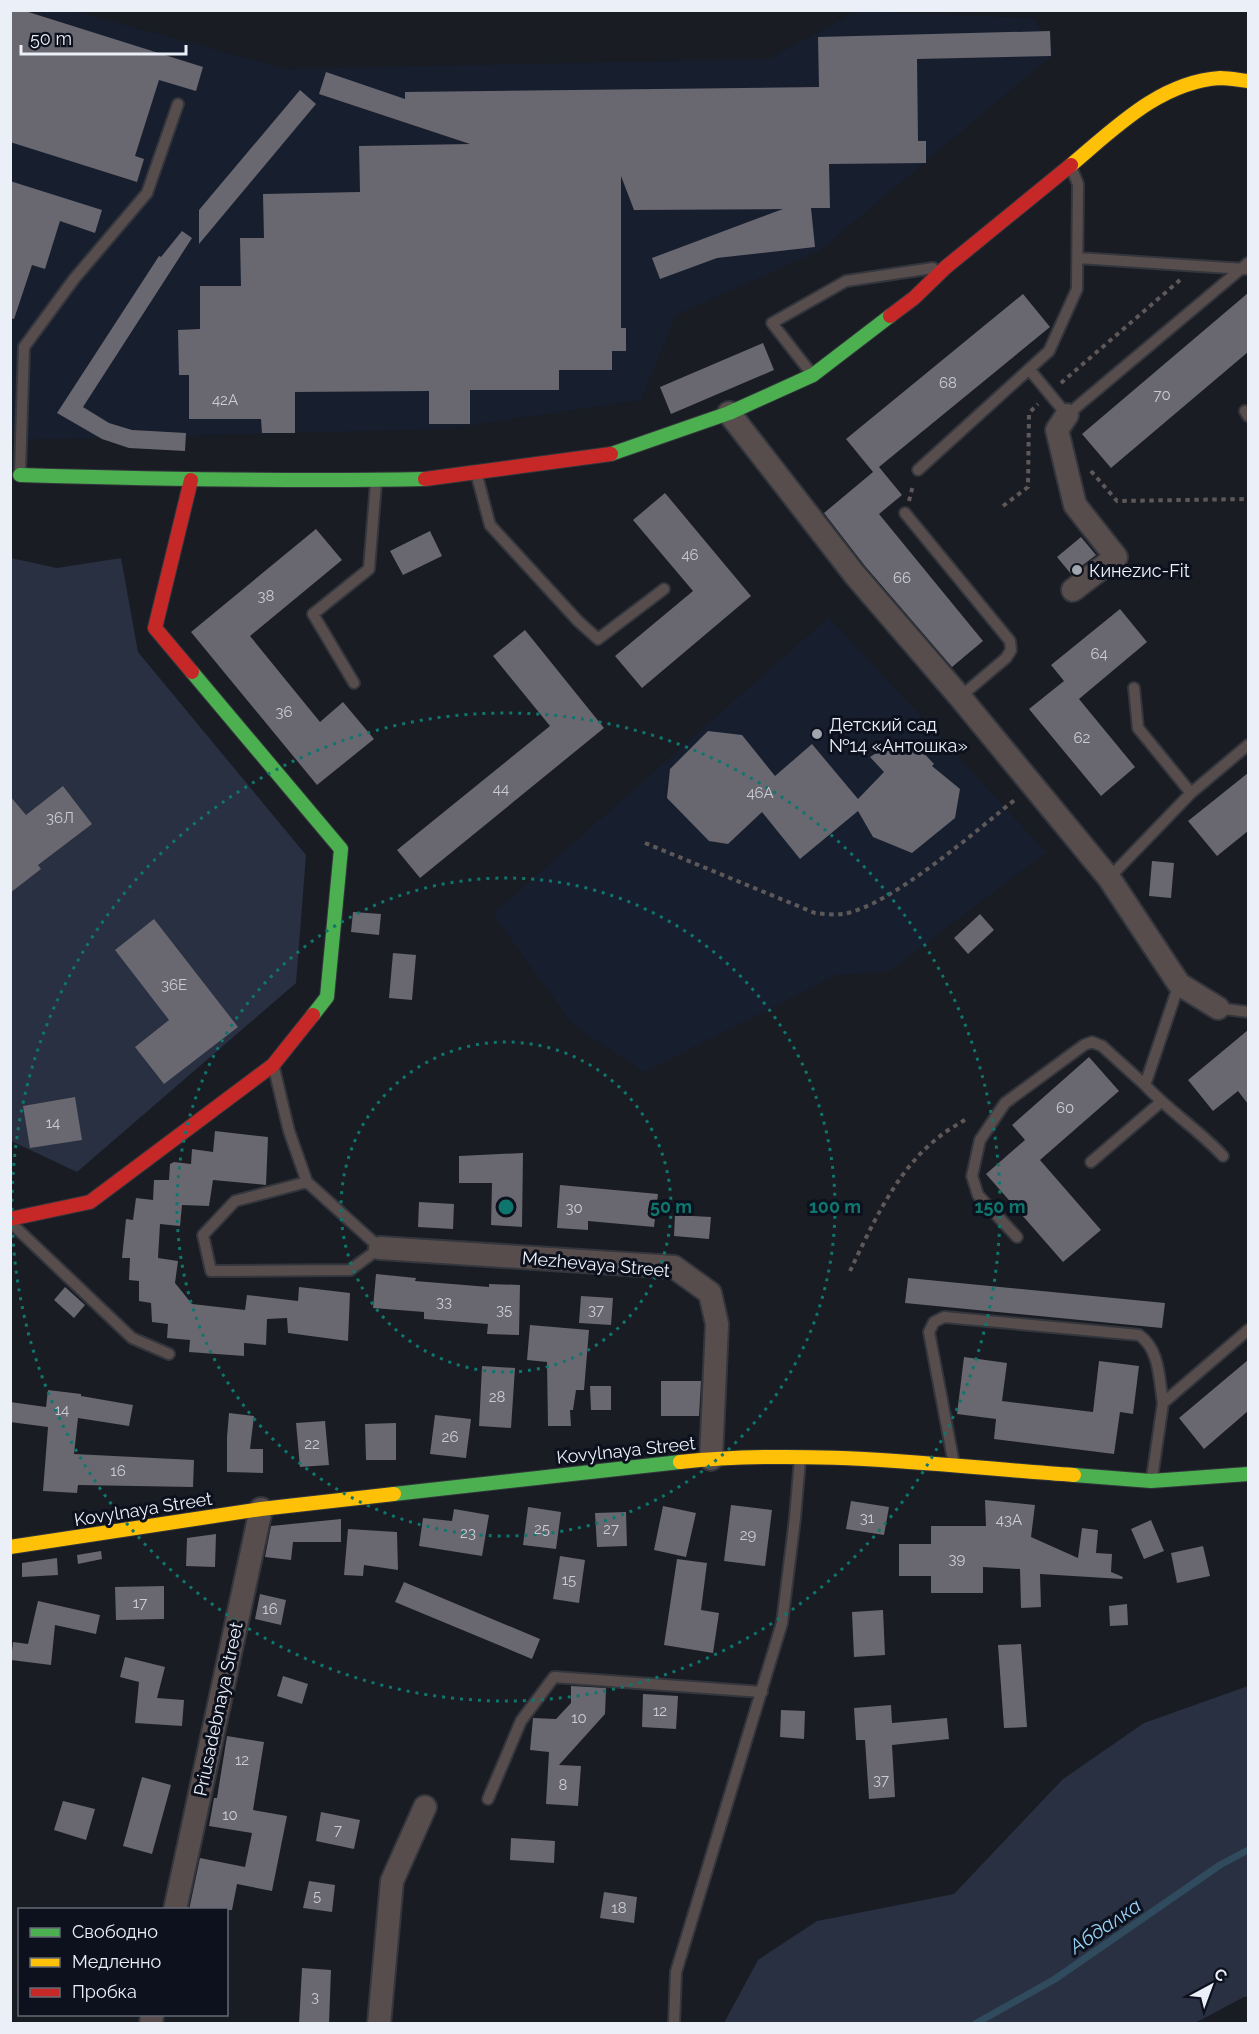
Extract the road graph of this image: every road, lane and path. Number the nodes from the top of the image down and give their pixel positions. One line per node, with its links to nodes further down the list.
1 (1248, 81): 3 (street)
2 (178, 104): 15 (lane)
3 (1070, 166): 4 (lane); 5 (street)
4 (1078, 258): 6 (lane); 7 (lane)
5 (946, 267): 8 (street); 8 (lane)
6 (1246, 267): 11 (lane)
7 (1029, 369): 11 (lane); 13 (lane)
8 (813, 375): 10 (street)
9 (1036, 406): 11 (path)
10 (729, 413): 14 (street); 24 (street)
11 (1062, 423): 21 (street)
12 (1087, 466): 18 (path)
13 (918, 470): 19 (path)
14 (477, 472): 17 (street); 20 (lane)
15 (20, 475): 16 (street)
16 (191, 480): 17 (street); 33 (street)
17 (376, 480): 22 (lane)
18 (1248, 499)
19 (905, 513): 24 (lane)
20 (664, 589)
21 (1073, 590)
22 (354, 684)
23 (1134, 688): 27 (lane)
24 (960, 697): 26 (street)
25 (1248, 745): 27 (lane)
26 (1033, 785): 28 (path); 29 (street)
27 (1191, 792): 29 (lane)
28 (645, 843)
29 (1109, 878): 30 (street)
30 (1179, 984): 31 (street); 34 (lane)
31 (1218, 1008): 32 (lane)
32 (1248, 1012)
33 (273, 1065): 39 (lane); 40 (street)
34 (1145, 1085): 35 (lane); 42 (lane)
35 (1161, 1102): 37 (lane); 38 (lane)
36 (966, 1119): 44 (path)
37 (1222, 1156)
38 (1091, 1162)
39 (307, 1182): 43 (lane); 43 (lane)
40 (10, 1219)
41 (10, 1223): 46 (lane)
42 (1017, 1238)
43 (380, 1248): 48 (street, Mezhevaya Street)
44 (850, 1271)
45 (1248, 1330): 47 (lane)
46 (170, 1354)
47 (1163, 1403): 50 (lane); 52 (lane)
48 (711, 1459): 49 (street, Kovylnaya Street); 53 (street, Kovylnaya Street)
49 (800, 1459): 50 (street, Kovylnaya Street); 55 (lane)
50 (955, 1467): 52 (street, Kovylnaya Street)
51 (1248, 1474): 52 (street, Kovylnaya Street)
52 (1151, 1481)
53 (261, 1509): 54 (street, Kovylnaya Street); 58 (street, Priusadebnaya Street)
54 (10, 1547)
55 (762, 1692): 56 (lane); 60 (lane)
56 (488, 1800)
57 (424, 1807): 59 (street)
58 (175, 1908)
59 (379, 2024)
60 (674, 2024)

